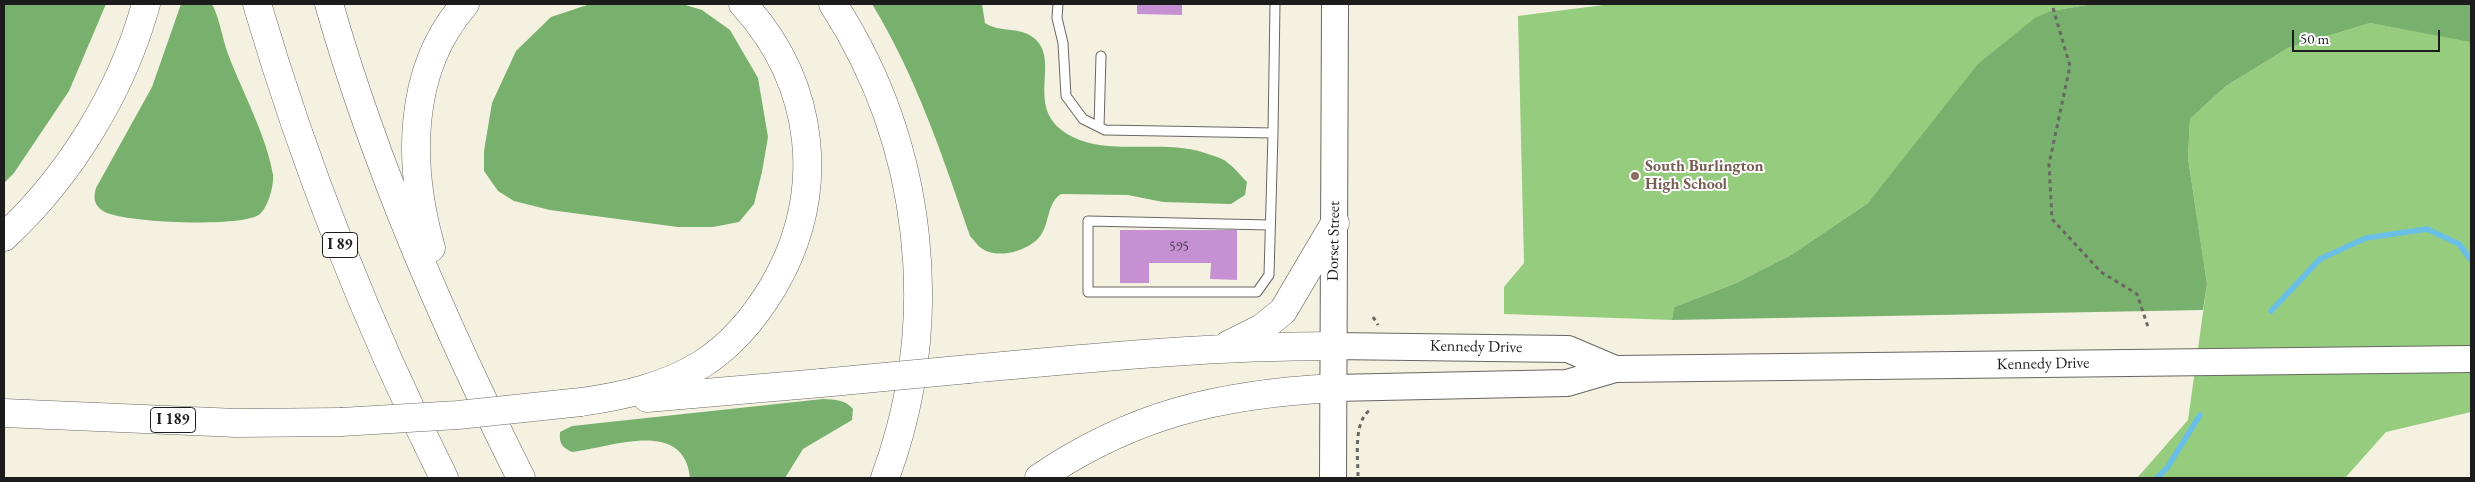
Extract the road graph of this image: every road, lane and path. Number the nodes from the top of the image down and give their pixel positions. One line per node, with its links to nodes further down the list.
1 (146, 4): 16 (highway)
2 (257, 4): 27 (highway, I 89)
3 (329, 4): 24 (highway)
4 (465, 4): 24 (highway)
5 (743, 4): 23 (highway)
6 (833, 4): 29 (highway)
7 (1058, 4): 12 (lane)
8 (1275, 4): 13 (lane)
9 (1334, 4): 14 (main road, Dorset Street)
10 (2053, 8): 17 (path)
11 (1101, 56): 12 (lane)
12 (1099, 127): 13 (lane)
13 (1273, 133): 15 (lane)
14 (1335, 223): 18 (main road, Dorset Street); 19 (highway)
15 (1270, 224): 15 (lane)
16 (4, 237)
17 (2148, 330)
18 (1333, 346): 19 (highway); 21 (main road, Kennedy Drive); 22 (main road, Dorset Street)
19 (1205, 351): 23 (highway, bridge)
20 (2471, 359): 21 (main road, Kennedy Drive)
21 (1615, 369): 22 (main road, Kennedy Drive)
22 (1334, 388): 30 (highway); 31 (main road, Dorset Street)
23 (581, 402): 26 (highway, I 189, bridge)
24 (484, 403): 28 (highway)
25 (1372, 408): 32 (path)
26 (4, 414)
27 (444, 478)
28 (521, 478)
29 (885, 478)
30 (1039, 478)
31 (1333, 478)
32 (1358, 478)

